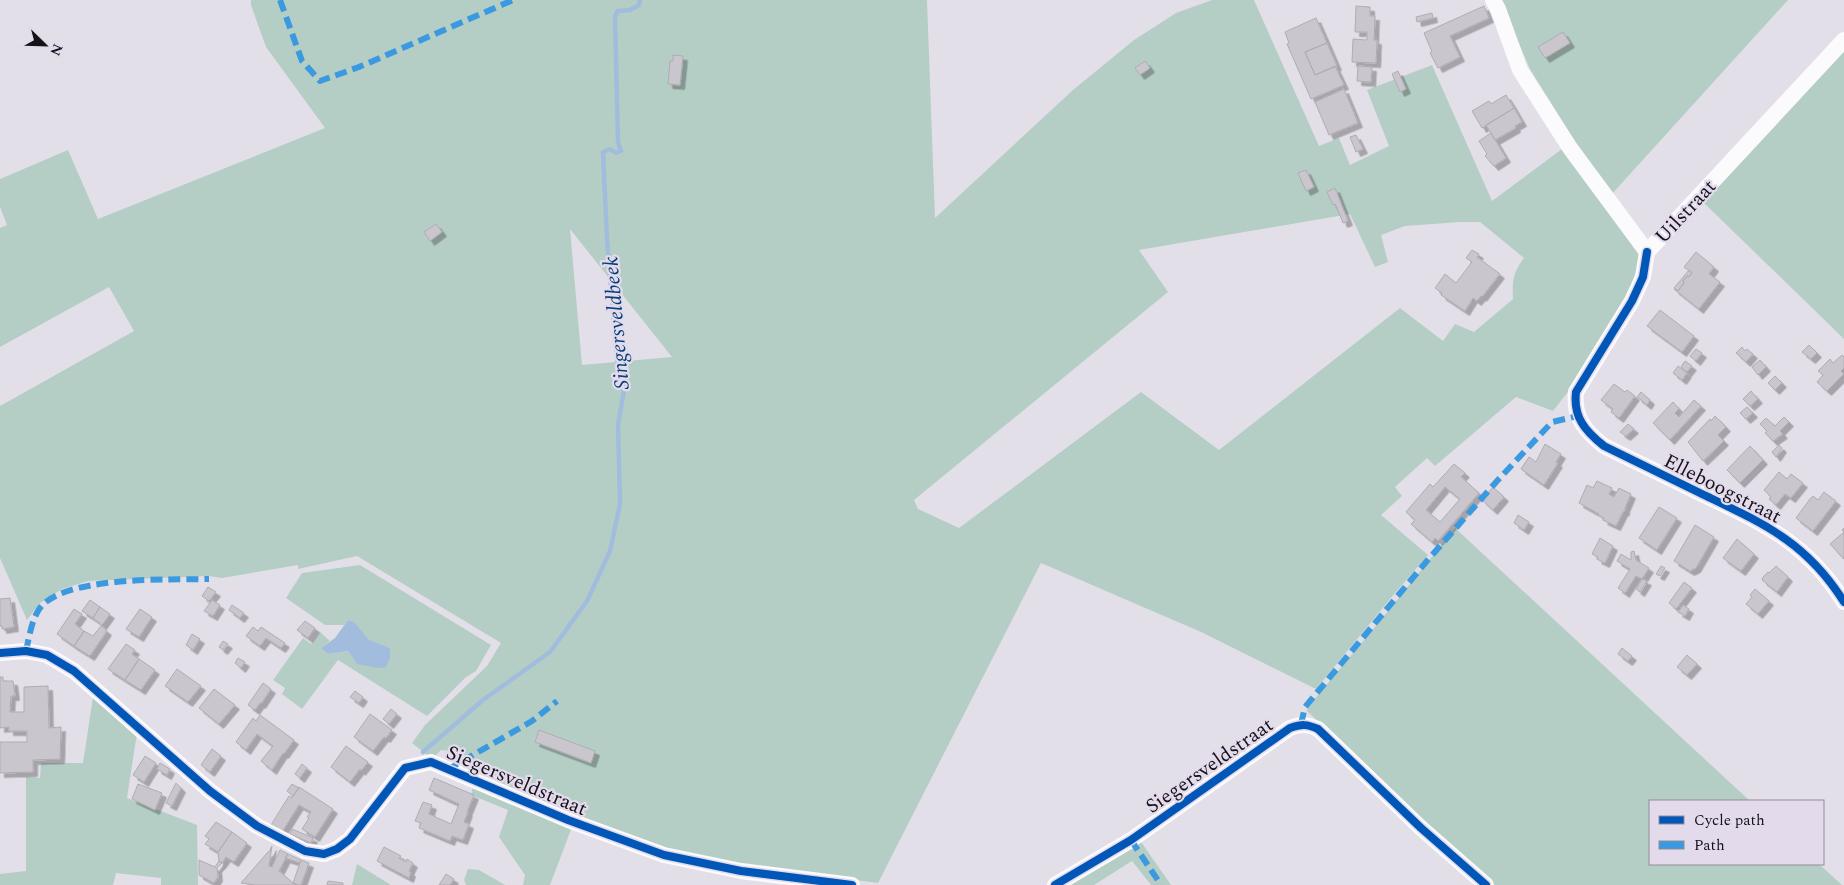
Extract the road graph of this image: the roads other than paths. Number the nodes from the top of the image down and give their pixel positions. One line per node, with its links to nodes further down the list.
1 (1493, 0): 3 (street, Uilstraat)
2 (1844, 40): 3 (street, Uilstraat)
3 (1647, 252): 4 (street, Elleboogstraat)
4 (1844, 602)
5 (0, 654): 6 (street, Siegersveldstraat)
6 (852, 885)
7 (1055, 885): 8 (street, Siegersveldstraat)
8 (1486, 885)

